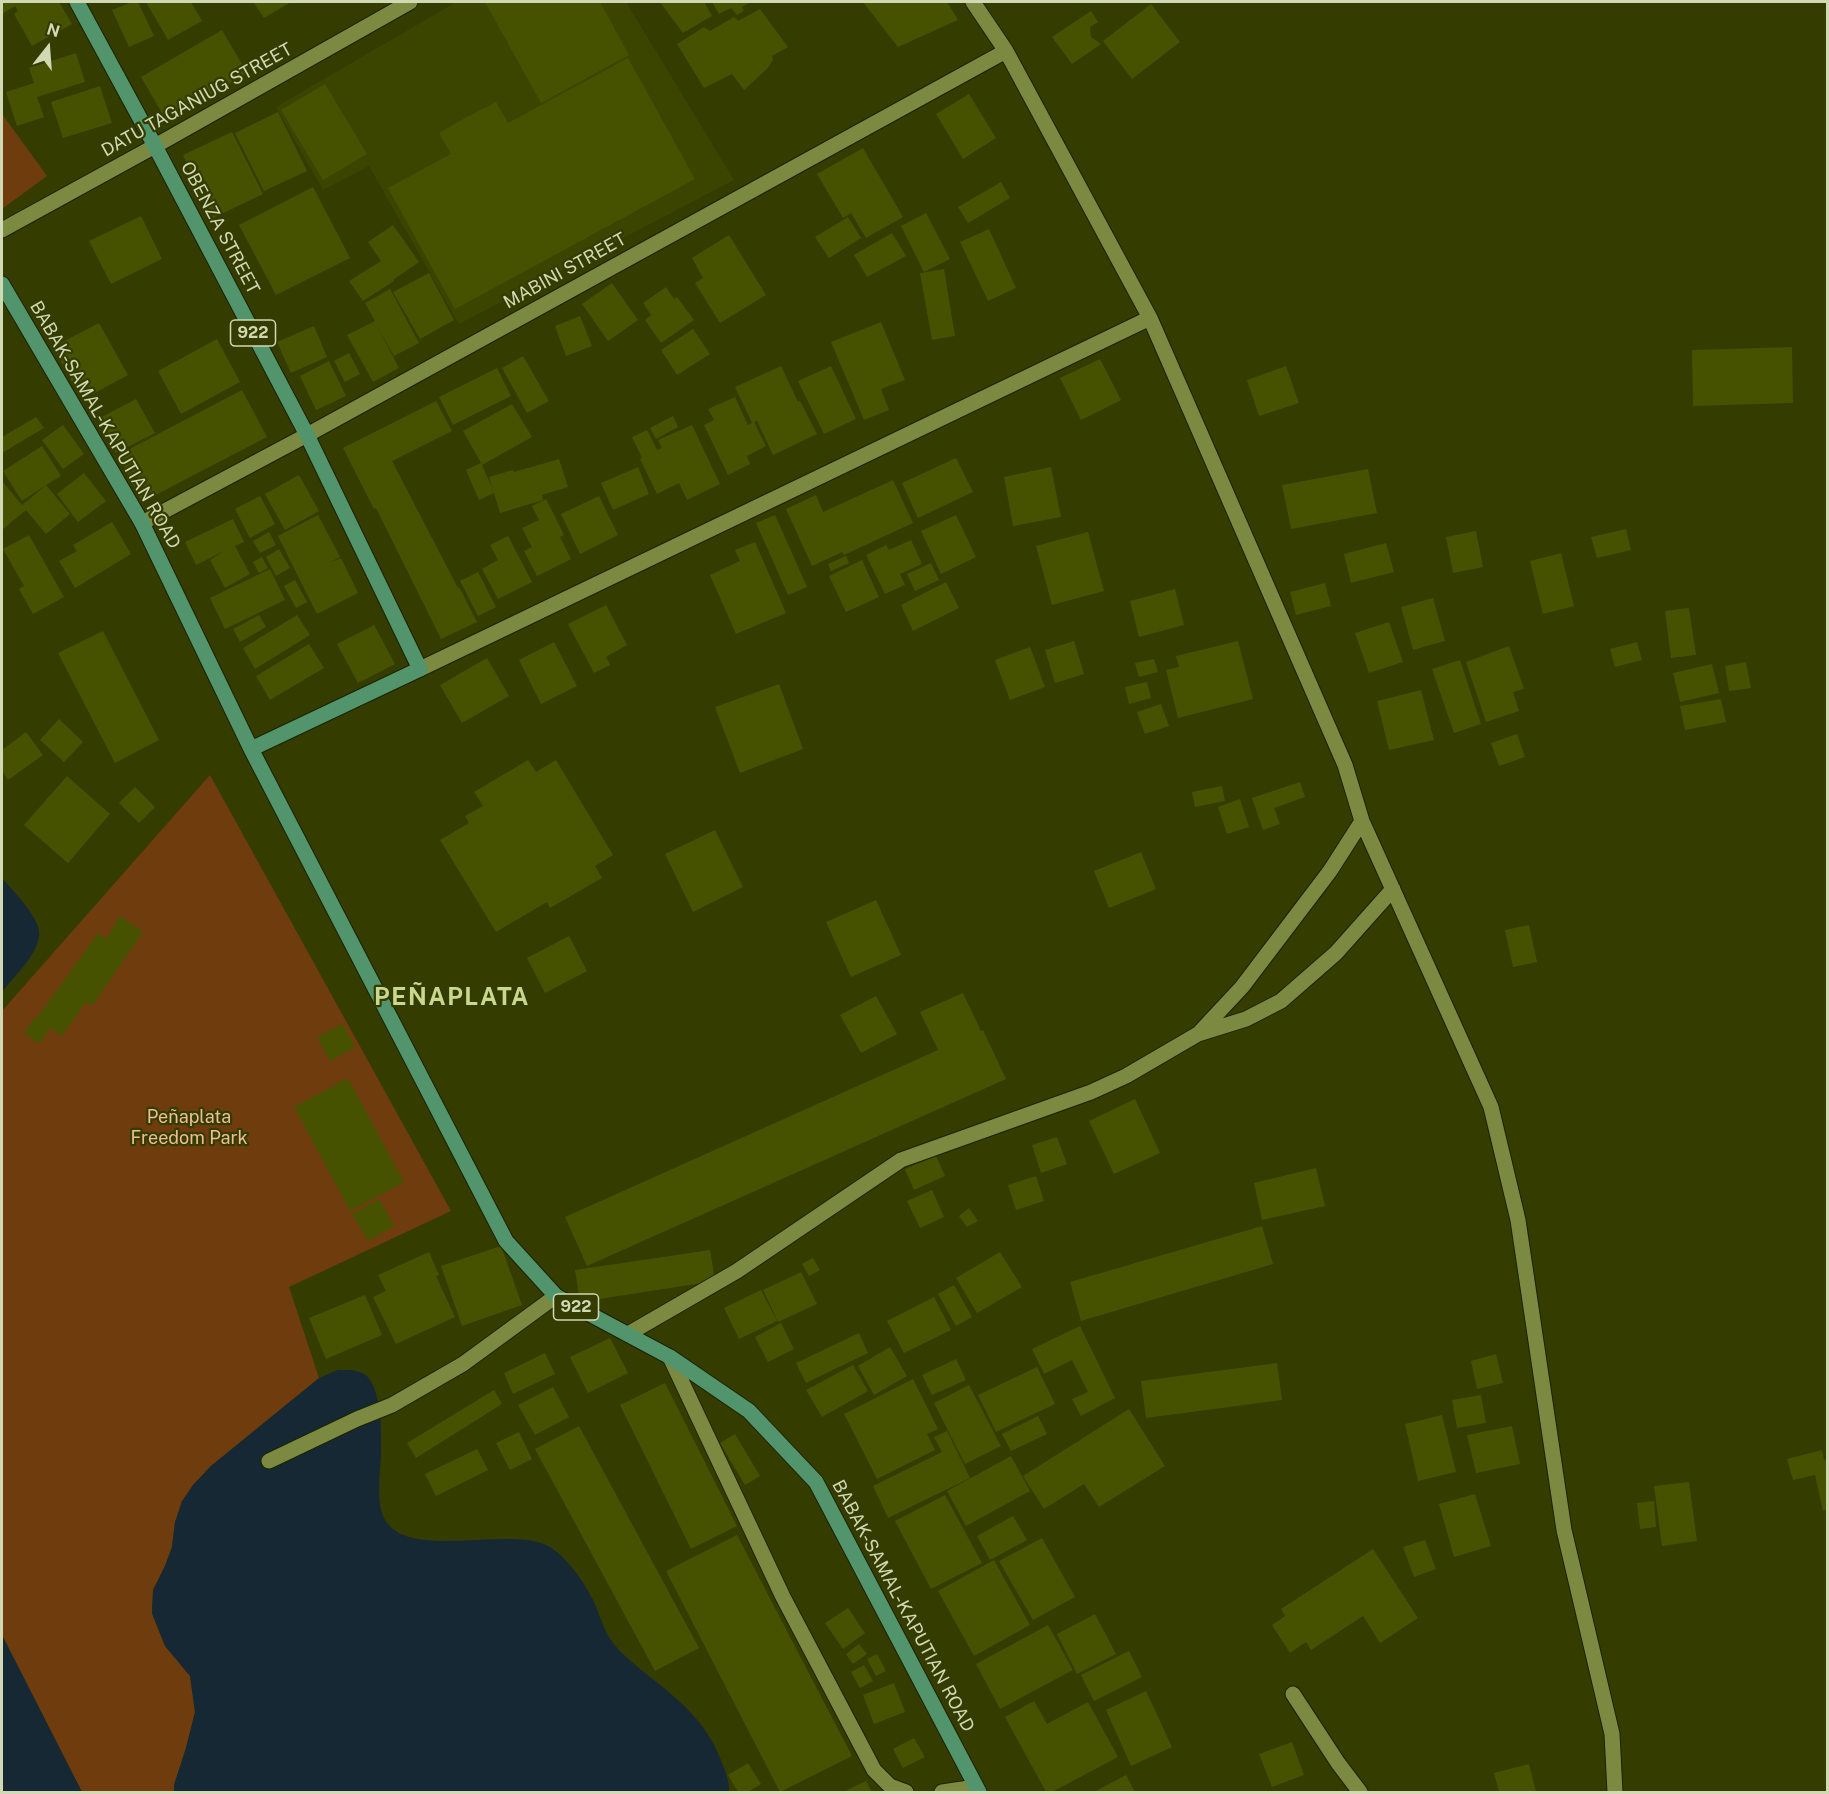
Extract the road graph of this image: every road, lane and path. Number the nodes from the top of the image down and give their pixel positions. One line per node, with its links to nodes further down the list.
1 (77, 2): 5 (main road, OBENZA STREET / 922)
2 (410, 2): 5 (street, DATU TAGANIUG STREET)
3 (973, 2): 4 (street)
4 (1006, 51): 8 (street); 9 (street, MABINI STREET)
5 (155, 146): 6 (street, DATU TAGANIUG STREET); 9 (main road, OBENZA STREET / 922)
6 (2, 230)
7 (2, 284): 10 (main road, BABAK-SAMAL-KAPUTIAN ROAD / 922)
8 (1150, 318): 11 (street); 13 (street)
9 (307, 435): 10 (street, MABINI STREET); 11 (main road, OBENZA STREET / 922)
10 (142, 523): 12 (main road, BABAK-SAMAL-KAPUTIAN ROAD / 922)
11 (420, 669): 12 (main road)
12 (251, 749): 16 (main road, BABAK-SAMAL-KAPUTIAN ROAD / 922)
13 (1362, 821): 14 (street); 15 (street)
14 (1392, 889): 15 (street); 25 (street)
15 (1198, 1034): 17 (street)
16 (556, 1296): 17 (main road, BABAK-SAMAL-KAPUTIAN ROAD / 922); 19 (street)
17 (628, 1334): 18 (main road, BABAK-SAMAL-KAPUTIAN ROAD / 922)
18 (670, 1357): 21 (main road, BABAK-SAMAL-KAPUTIAN ROAD / 922); 22 (street)
19 (269, 1461)
20 (1293, 1694): 24 (street)
21 (978, 1790): 23 (street)
22 (906, 1792)
23 (942, 1792)
24 (1360, 1792)
25 (1615, 1792)

